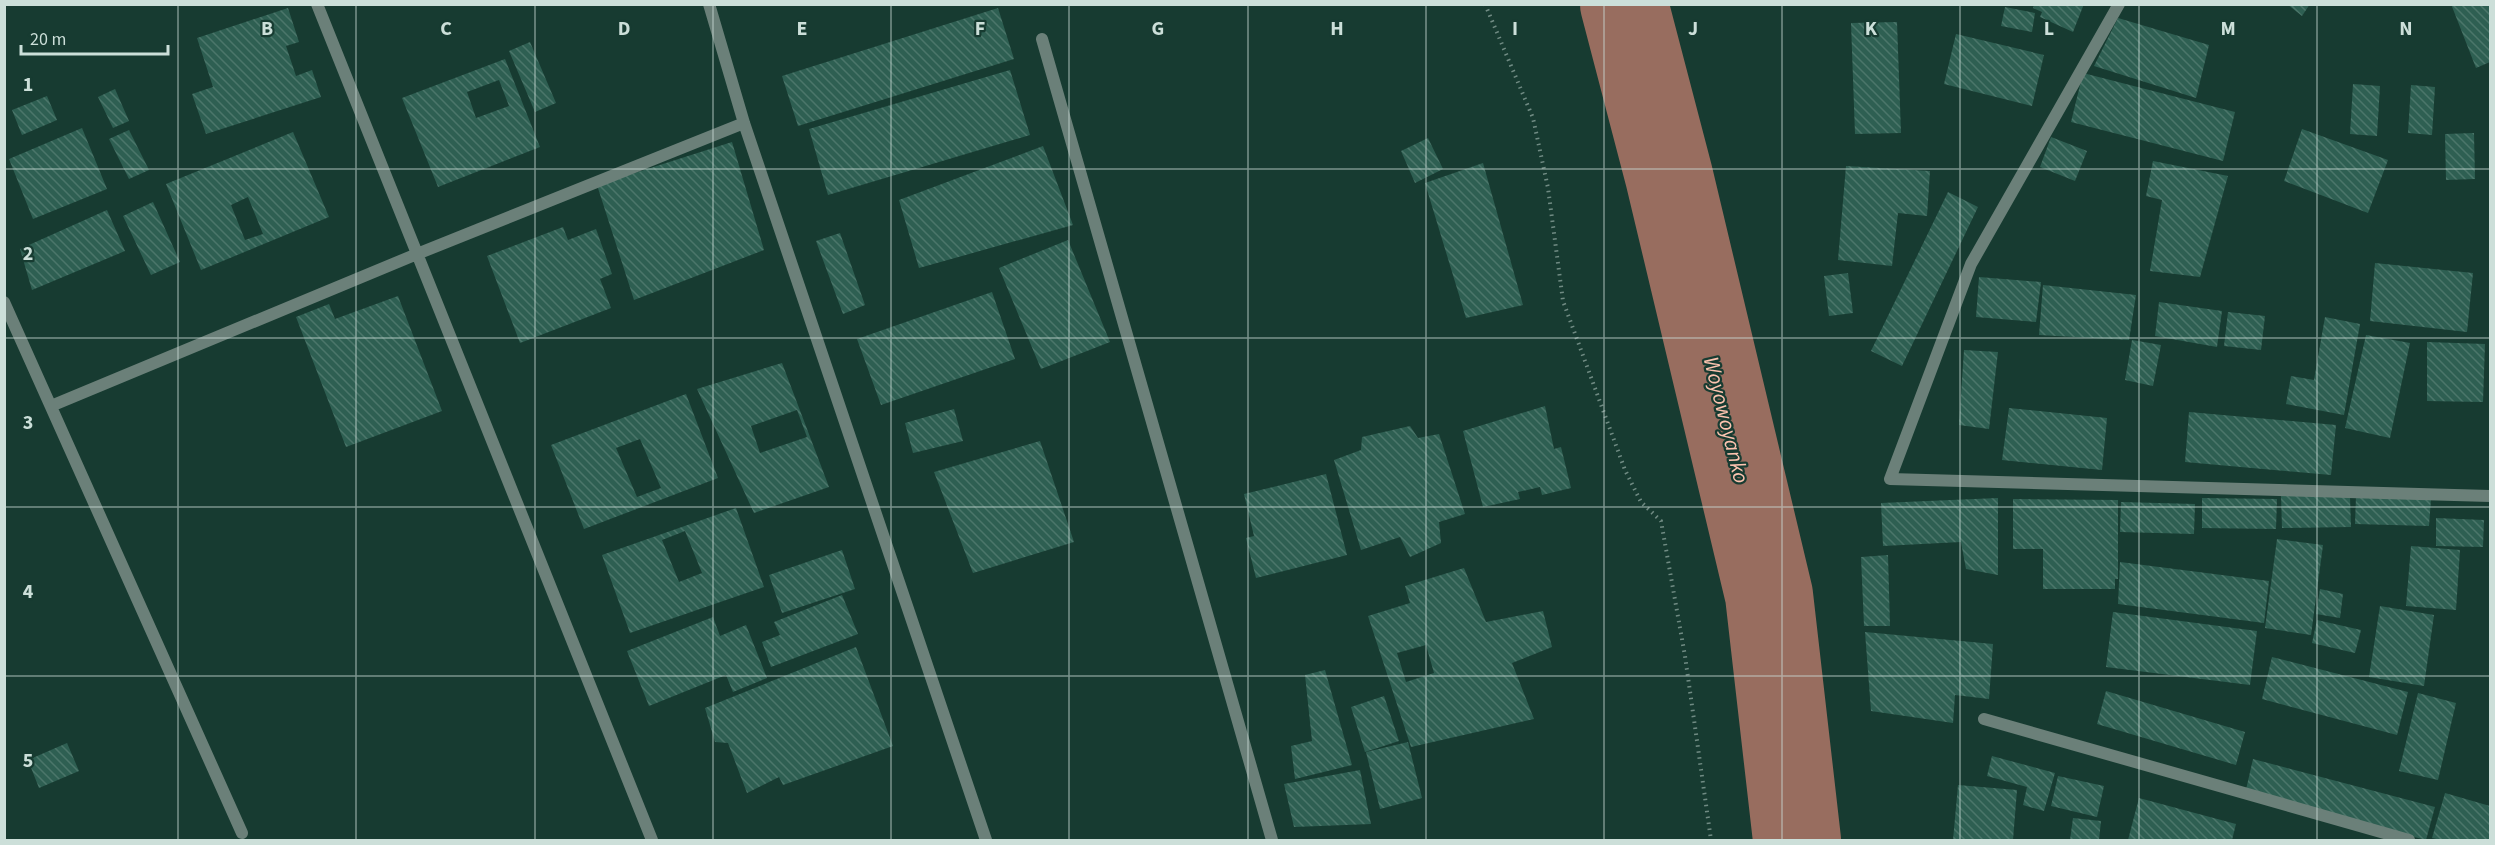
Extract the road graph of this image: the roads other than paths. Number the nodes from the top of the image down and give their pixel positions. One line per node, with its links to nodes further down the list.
1 (317, 4): 6 (street)
2 (709, 4): 5 (street)
3 (2119, 4): 9 (street)
4 (1042, 39): 14 (street)
5 (744, 123): 6 (street); 13 (street)
6 (417, 254): 8 (street); 12 (street)
7 (4, 303): 8 (street)
8 (51, 406): 11 (street)
9 (2490, 496)
10 (1984, 719): 15 (street)
11 (242, 833)
12 (652, 840)
13 (986, 840)
14 (1272, 840)
15 (2409, 840)

